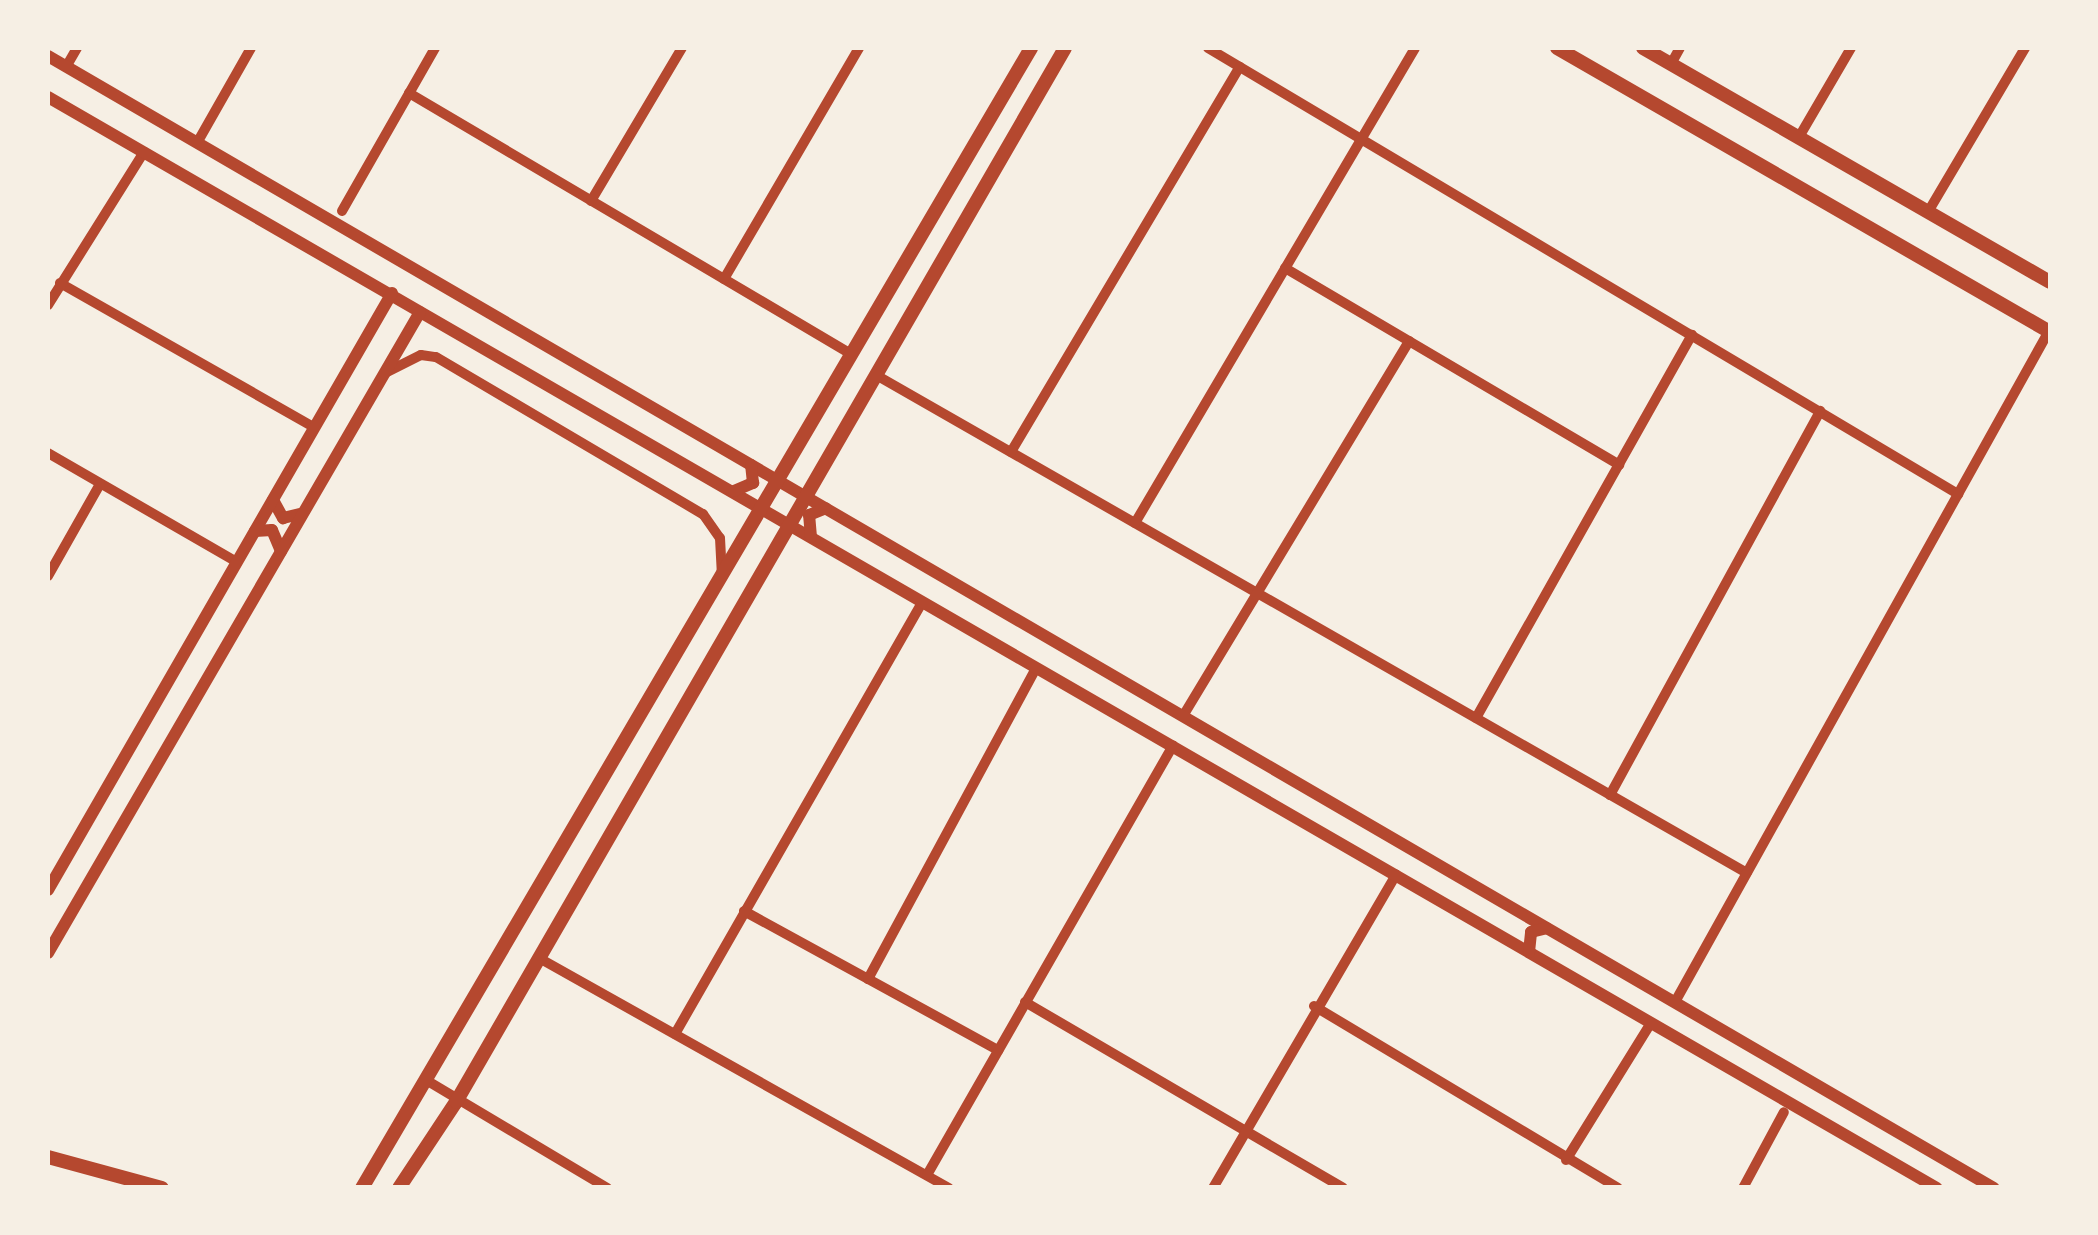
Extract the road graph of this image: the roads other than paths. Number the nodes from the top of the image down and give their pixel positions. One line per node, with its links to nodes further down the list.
1 (77, 48): 18 (street)
2 (251, 48): 24 (street)
3 (435, 48): 20 (street)
4 (682, 48): 26 (street)
5 (859, 48): 30 (street)
6 (1030, 48): 39 (main road)
7 (1064, 48): 41 (main road)
8 (1208, 48): 19 (street)
9 (1414, 48): 23 (street)
10 (1557, 48): 15 (main road)
11 (1644, 48): 17 (main road)
12 (1680, 48): 17 (street)
13 (1851, 48): 22 (street)
14 (2025, 48): 28 (street)
15 (1584, 55): 36 (main road)
16 (48, 56): 18 (street)
17 (1671, 64): 22 (main road)
18 (66, 66): 24 (street)
19 (1240, 66): 23 (street); 46 (street)
20 (409, 94): 26 (street); 27 (street)
21 (48, 97): 25 (street)
22 (1799, 137): 28 (main road)
23 (1361, 138): 29 (street); 37 (street)
24 (197, 143): 48 (street)
25 (144, 152): 32 (street); 33 (street)
26 (591, 201): 30 (street)
27 (342, 211)
28 (1928, 212): 31 (main road)
29 (1285, 268): 38 (street); 59 (street)
30 (724, 280): 39 (street)
31 (2050, 282)
32 (60, 283): 34 (street); 43 (street)
33 (392, 293): 35 (street); 43 (street)
34 (48, 304)
35 (420, 312): 40 (street); 52 (street)
36 (2050, 332): 53 (street)
37 (1692, 335): 42 (street); 49 (street)
38 (1409, 341): 49 (street); 67 (street)
39 (851, 354): 44 (main road)
40 (384, 374): 58 (street); 65 (street)
41 (876, 374): 45 (main road); 46 (street)
42 (1820, 411): 53 (street); 73 (street)
43 (314, 428): 55 (street)
44 (808, 428): 45 (main road); 50 (main road)
45 (835, 446): 54 (main road)
46 (1012, 452): 59 (street)
47 (48, 453): 51 (street)
48 (751, 465): 50 (street); 52 (street)
49 (1618, 465): 71 (street)
50 (777, 480): 54 (street); 57 (main road)
51 (100, 484): 64 (street); 66 (street)
52 (731, 491): 57 (street)
53 (1958, 494): 74 (street)
54 (806, 496): 56 (street); 60 (main road)
55 (272, 500): 58 (street); 61 (street)
56 (826, 508): 62 (street); 70 (street)
57 (761, 509): 60 (street); 65 (main road)
58 (303, 512): 63 (street)
59 (1135, 523): 67 (street)
60 (789, 525): 62 (street); 83 (main road)
61 (255, 531): 63 (street); 64 (street)
62 (812, 538): 68 (street)
63 (281, 551): 82 (street)
64 (237, 562): 76 (street)
65 (722, 575): 91 (main road)
66 (48, 576)
67 (1256, 592): 70 (street); 71 (street)
68 (922, 602): 69 (street); 77 (street)
69 (1036, 668): 72 (street); 84 (street)
70 (1183, 716): 78 (street)
71 (1476, 718): 73 (street)
72 (1173, 746): 75 (street); 85 (street)
73 (1610, 795): 74 (street)
74 (1747, 873): 86 (street)
75 (1396, 875): 80 (street); 87 (street)
76 (49, 884)
77 (744, 912): 84 (street); 89 (street)
78 (1522, 913): 79 (street); 80 (street)
79 (1547, 928): 81 (street); 86 (street)
80 (1505, 938): 81 (street)
81 (1529, 952): 88 (street)
82 (48, 953)
83 (539, 958): 89 (street); 92 (main road)
84 (868, 979): 90 (street)
85 (1025, 1002): 90 (street); 94 (street)
86 (1675, 1002): 108 (street)
87 (1314, 1006): 94 (street); 96 (street)
88 (1651, 1023): 96 (street); 107 (street)
89 (674, 1034): 97 (street)
90 (998, 1050): 97 (street)
91 (426, 1080): 92 (street); 100 (main road)
92 (456, 1102): 98 (main road); 101 (street)
93 (1784, 1112): 106 (street)
94 (1245, 1130): 103 (street); 104 (street)
95 (48, 1157): 99 (main road)
96 (1566, 1160): 105 (street)
97 (927, 1175): 102 (street)
98 (402, 1182)
99 (162, 1188)
100 (362, 1188)
101 (607, 1188)
102 (949, 1188)
103 (1213, 1188)
104 (1343, 1188)
105 (1618, 1188)
106 (1744, 1188)
107 (1936, 1188)
108 (1994, 1188)

